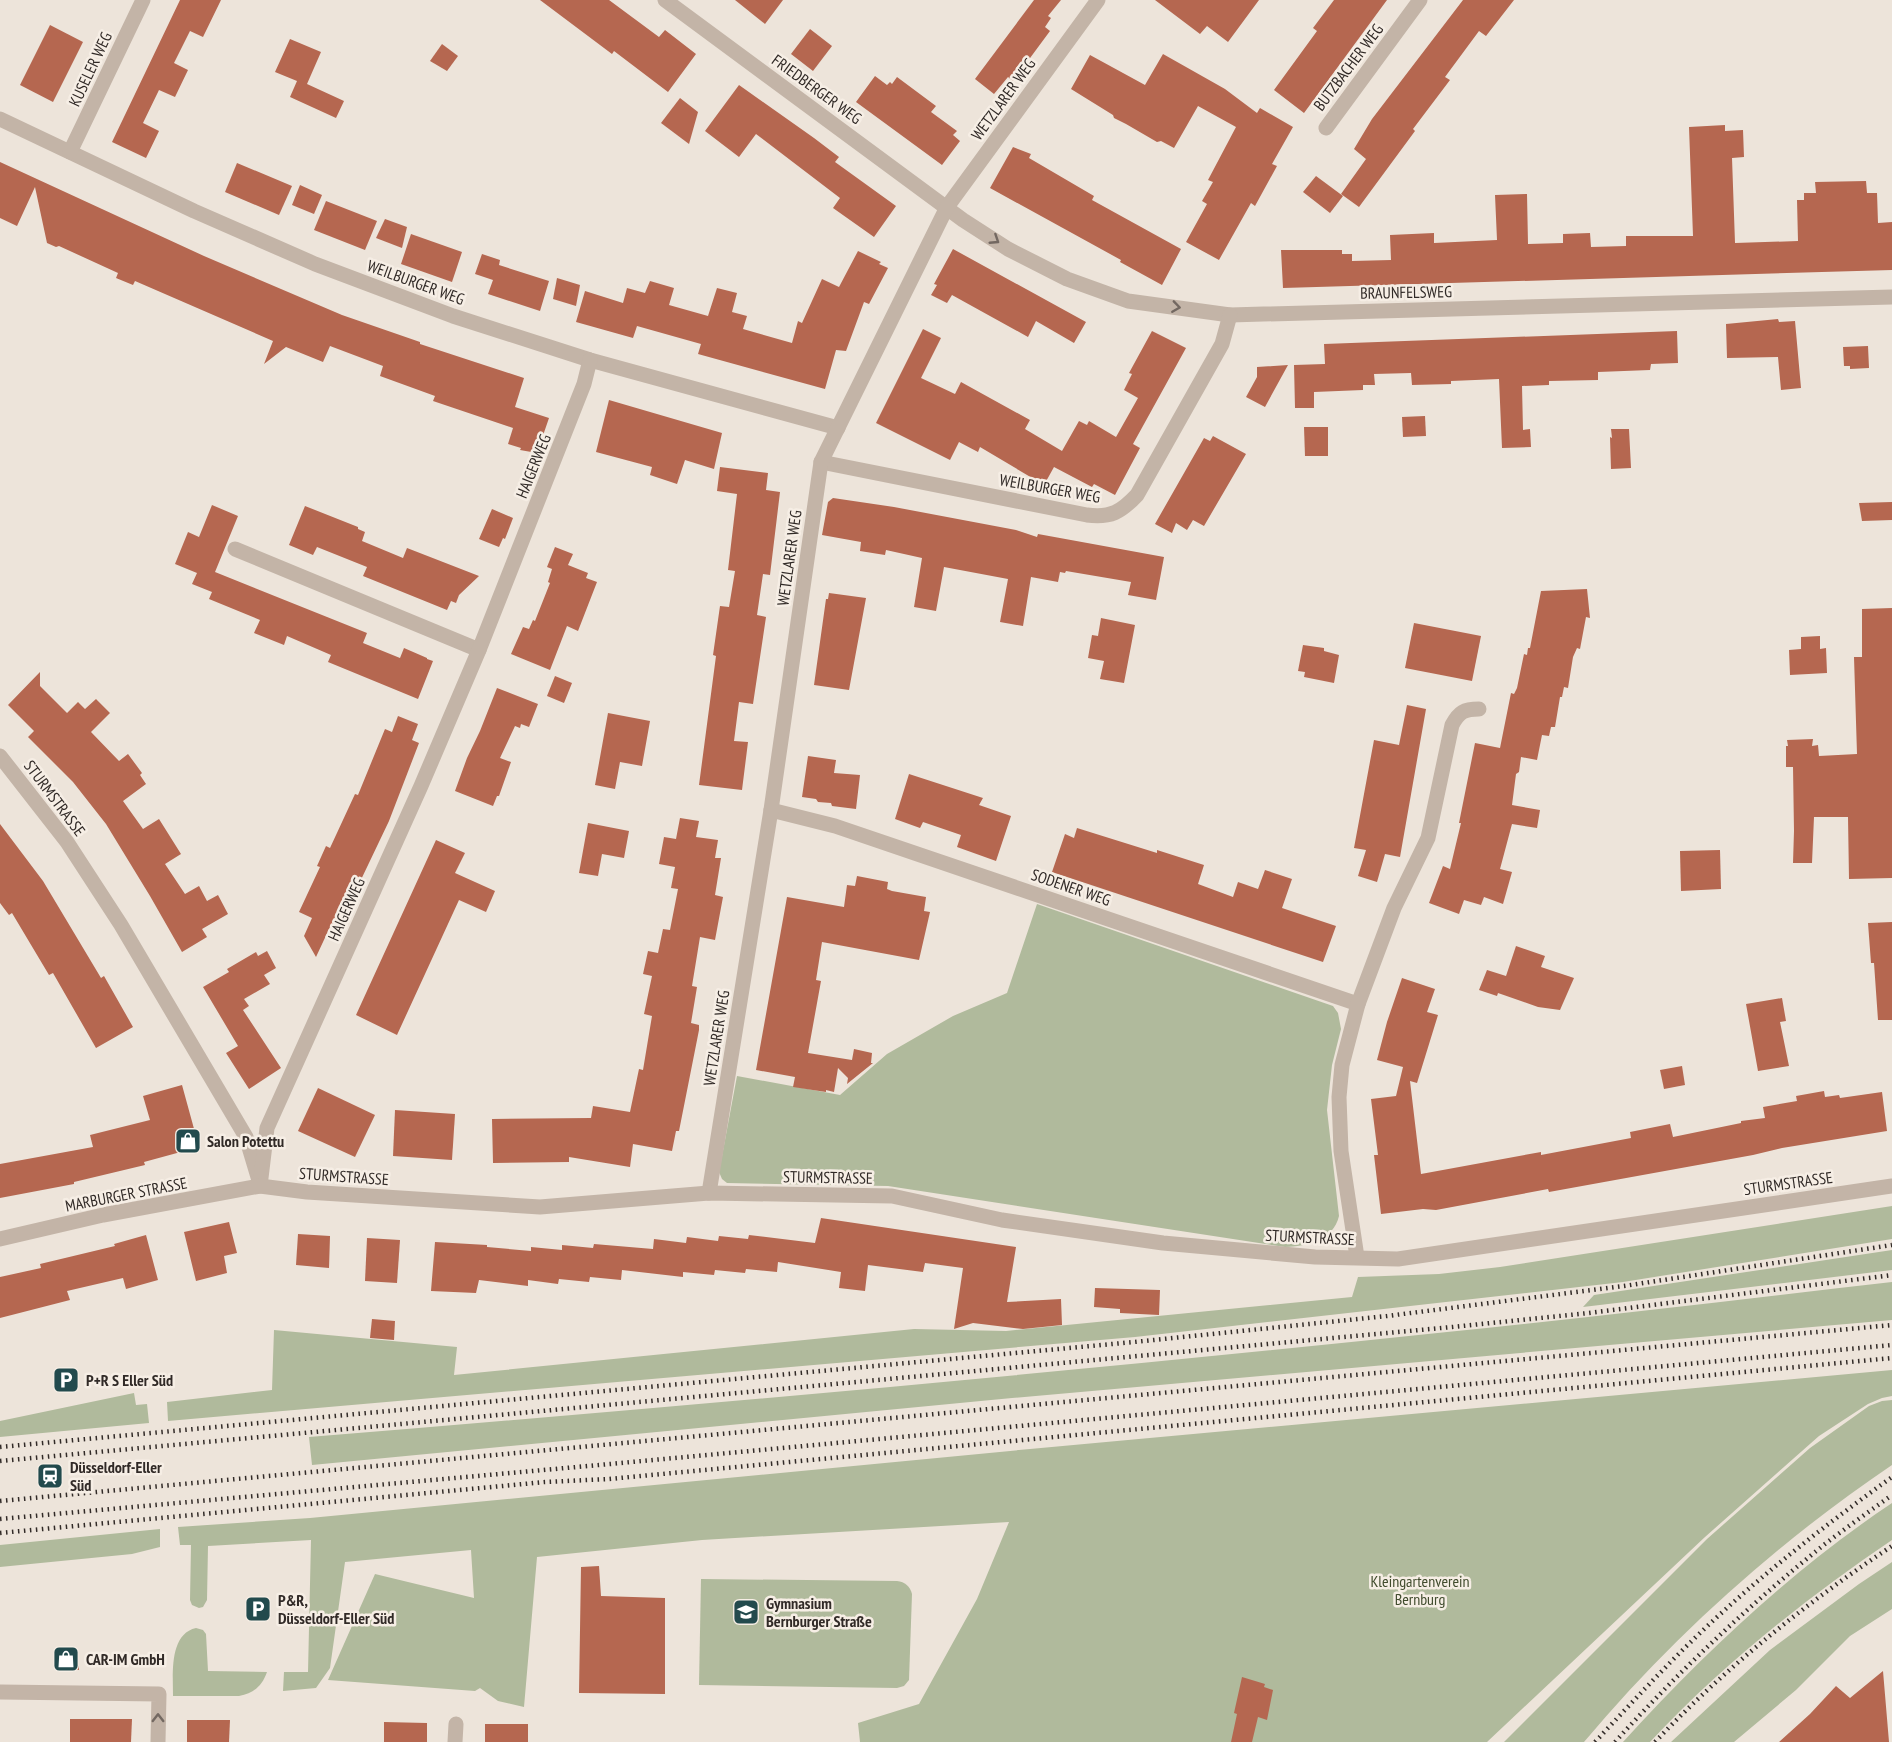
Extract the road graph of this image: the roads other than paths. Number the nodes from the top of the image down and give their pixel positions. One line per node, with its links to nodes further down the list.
1 (143, 0): 7 (street, KUSELER WEG)
2 (665, 0): 8 (street, FRIEDBERGER WEG)
3 (1098, 0): 8 (street, WETZLARER WEG)
4 (1420, 0): 6 (street, BUTZBACHER WEG)
5 (0, 119): 7 (street, WEILBURGER WEG)
6 (1326, 128)
7 (70, 153): 11 (street, WEILBURGER WEG)
8 (947, 207): 10 (street, BRAUNFELSWEG, one-way to 10); 12 (street, WETZLARER WEG)
9 (1892, 297): 10 (street, BRAUNFELSWEG)
10 (1230, 315): 13 (street, WEILBURGER WEG)
11 (591, 360): 12 (street, WEILBURGER WEG); 15 (street, HAIGERWEG)
12 (838, 428): 13 (street, WETZLARER WEG)
13 (821, 462): 18 (street, WETZLARER WEG)
14 (235, 549): 15 (street)
15 (479, 650): 20 (street, HAIGERWEG)
16 (1479, 709): 19 (street)
17 (0, 756): 20 (street, STURMSTRASSE)
18 (771, 810): 19 (street, SODENER WEG); 22 (street, WETZLARER WEG)
19 (1358, 1004): 24 (street)
20 (260, 1186): 22 (street, STURMSTRASSE); 23 (street, MARBURGER STRASSE)
21 (1892, 1186): 24 (street, STURMSTRASSE)
22 (709, 1192): 24 (street, STURMSTRASSE)
23 (0, 1239)
24 (1357, 1257)
25 (0, 1692): 27 (street, one-way to 25)
26 (456, 1724): 28 (street)
27 (158, 1742)
28 (455, 1742)

